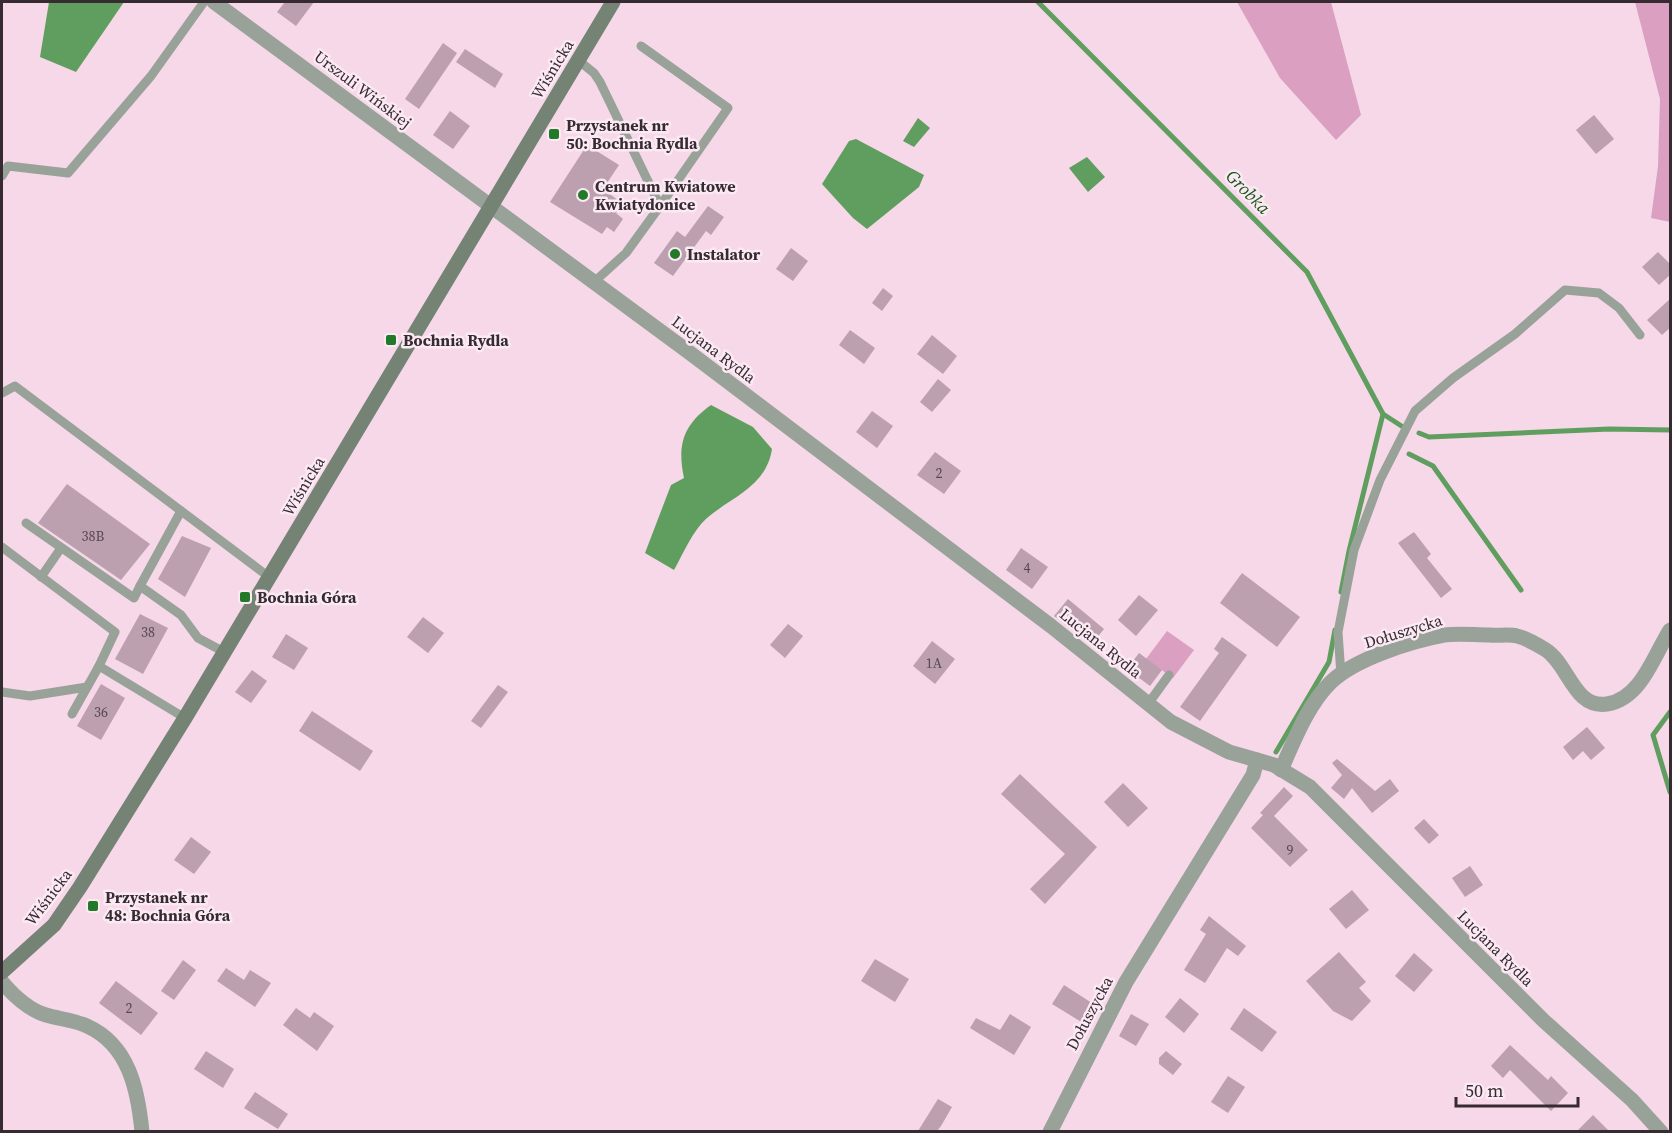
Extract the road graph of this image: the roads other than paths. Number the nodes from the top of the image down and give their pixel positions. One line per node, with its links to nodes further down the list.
1 (204, 2): 6 (lane)
2 (214, 2): 7 (street, Urszuli Wińskiej)
3 (613, 2): 5 (main road, Wiśnicka)
4 (641, 46): 8 (lane)
5 (578, 60): 7 (main road, Wiśnicka); 8 (lane)
6 (2, 176)
7 (490, 206): 9 (street, Lucjana Rydla); 17 (main road, Wiśnicka)
8 (660, 206): 9 (lane)
9 (594, 282): 26 (street, Lucjana Rydla)
10 (1640, 335): 23 (lane)
11 (2, 393): 12 (lane)
12 (181, 511): 17 (lane); 18 (lane)
13 (26, 523): 15 (lane)
14 (2, 547): 16 (lane)
15 (61, 548): 16 (lane); 18 (lane)
16 (41, 577): 21 (lane)
17 (269, 577): 20 (main road, Wiśnicka)
18 (140, 586): 20 (lane)
19 (1671, 630): 23 (street, Dołuszycka)
20 (224, 652): 28 (main road, Wiśnicka)
21 (99, 666): 24 (lane); 28 (lane)
22 (1169, 675): 26 (lane)
23 (1341, 675): 30 (street, Dołuszycka)
24 (87, 687): 25 (lane); 27 (lane)
25 (2, 692)
26 (1148, 704): 29 (street, Lucjana Rydla)
27 (72, 714)
28 (185, 718): 31 (main road, Wiśnicka)
29 (1257, 760): 30 (street, Lucjana Rydla); 34 (street, Dołuszycka)
30 (1281, 770): 35 (street, Lucjana Rydla)
31 (2, 972)
32 (2, 982): 33 (street)
33 (142, 1131)
34 (1050, 1131)
35 (1661, 1131)

